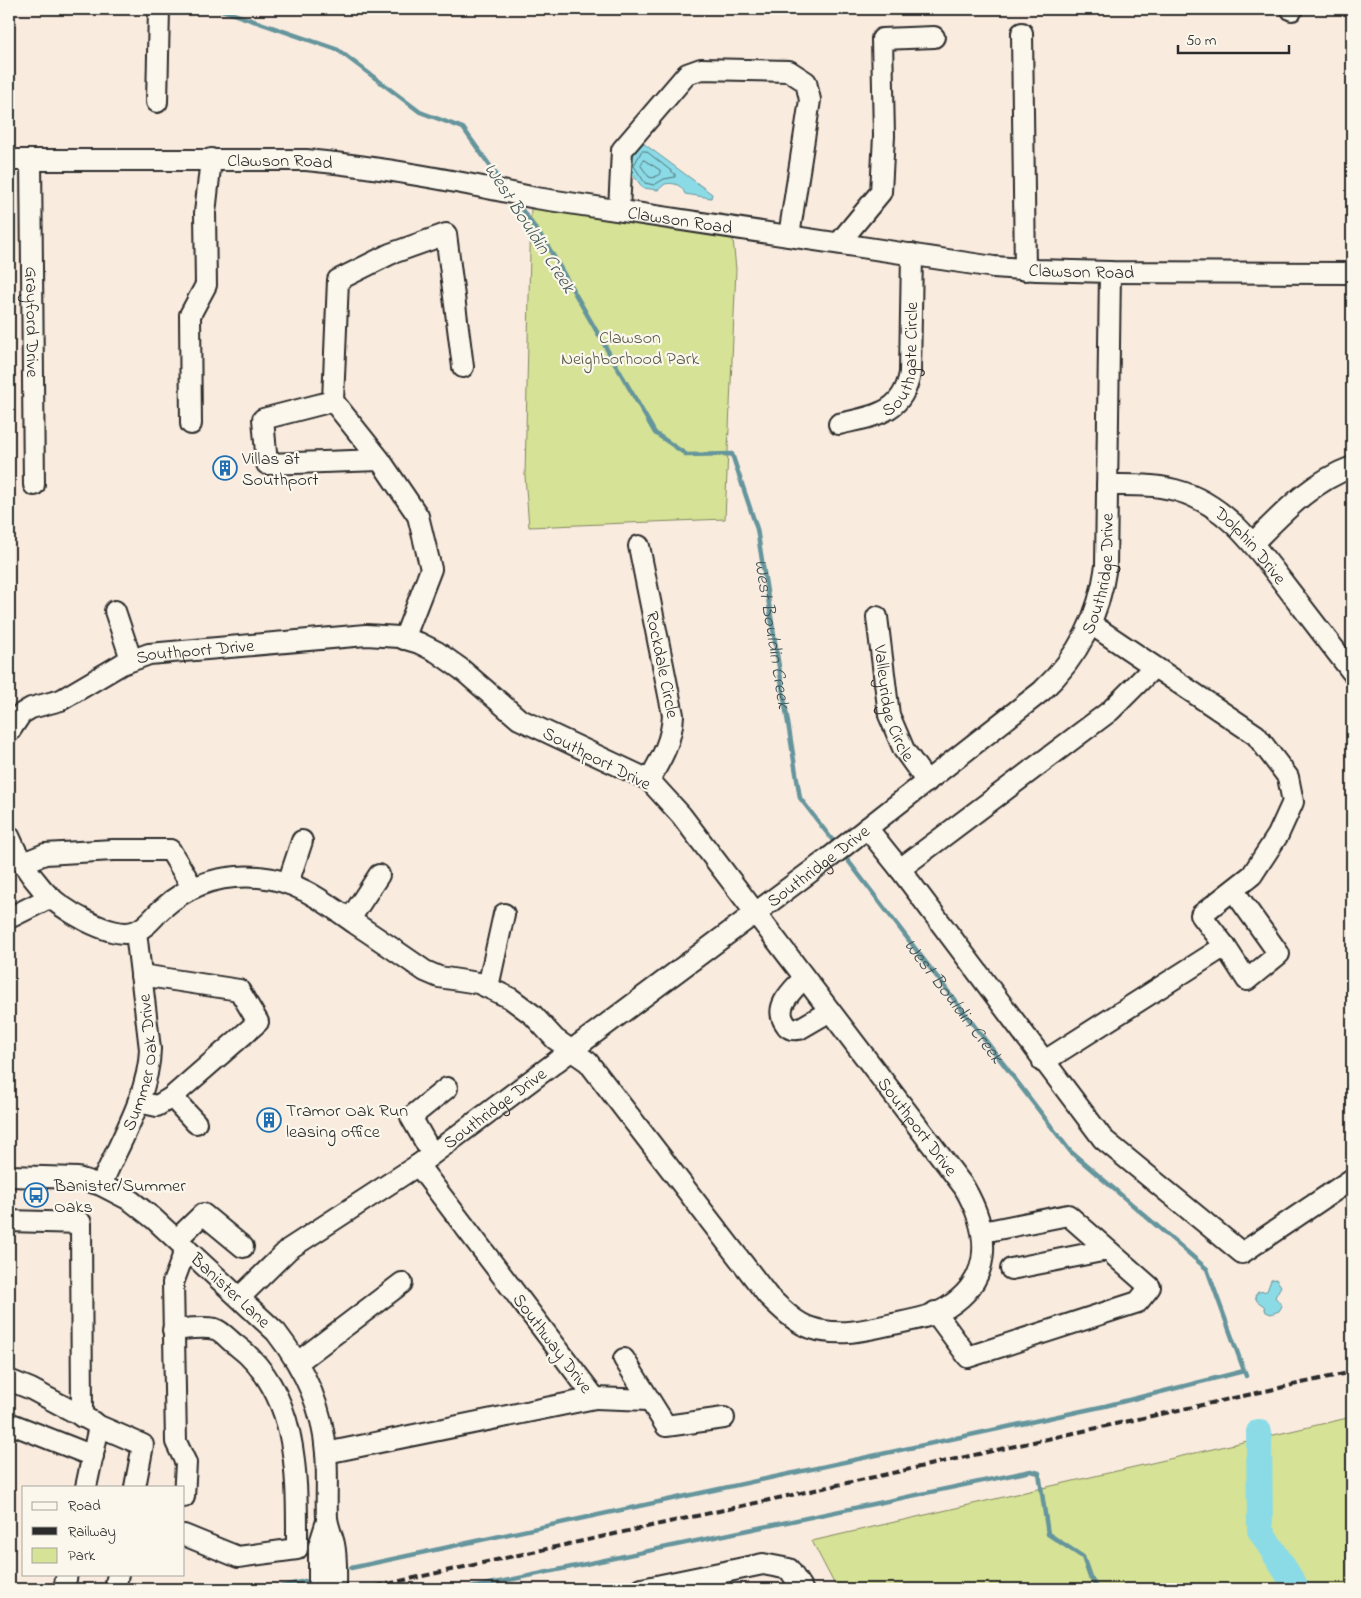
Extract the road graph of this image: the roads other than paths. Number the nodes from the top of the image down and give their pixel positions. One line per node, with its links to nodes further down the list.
1 (159, 9): 4 (street)
2 (1022, 34): 12 (street)
3 (934, 37): 10 (street)
4 (157, 102)
5 (211, 159): 7 (street, Clawson Road); 8 (street, Clawson Road); 17 (street)
6 (9, 160): 7 (street, Clawson Road)
7 (31, 160): 21 (street, Grayford Drive)
8 (619, 210): 9 (street, Clawson Road); 9 (street)
9 (789, 236): 10 (street, Clawson Road)
10 (839, 243): 11 (street, Clawson Road)
11 (912, 254): 12 (street, Clawson Road); 18 (street, Southgate Circle)
12 (1025, 270): 13 (street, Clawson Road)
13 (1110, 272): 14 (street, Clawson Road); 22 (street, Southridge Drive)
14 (1352, 273)
15 (463, 367): 16 (street)
16 (333, 401): 19 (street); 19 (street)
17 (191, 424)
18 (839, 424)
19 (380, 460): 28 (street)
20 (1352, 467): 23 (street)
21 (34, 485)
22 (1107, 485): 23 (street, Dolphin Drive); 27 (street, Southridge Drive)
23 (1253, 543): 31 (street, Dolphin Drive)
24 (639, 546): 33 (street, Rockdale Circle)
25 (115, 611): 29 (street)
26 (877, 617): 34 (street, Valleyridge Circle)
27 (1091, 624): 30 (street); 34 (street, Southridge Drive)
28 (404, 639): 29 (street, Southport Drive); 33 (street, Southport Drive)
29 (131, 659): 32 (street, Southport Drive)
30 (1154, 667): 39 (street); 43 (street)
31 (1352, 672)
32 (9, 732)
33 (649, 780): 46 (street, Southport Drive)
34 (927, 782): 35 (street, Southridge Drive)
35 (867, 828): 39 (street); 46 (street, Southridge Drive)
36 (9, 836): 38 (street)
37 (302, 841): 41 (street)
38 (23, 863): 42 (street); 44 (street)
39 (900, 869): 56 (street)
40 (379, 875): 48 (street)
41 (288, 883): 42 (street, Southport Drive); 48 (street, Southport Drive)
42 (193, 888): 49 (street, Southport Drive)
43 (1234, 891): 50 (street); 50 (street)
44 (51, 897): 47 (street); 49 (street)
45 (504, 914): 53 (street)
46 (755, 914): 52 (street, Southport Drive); 55 (street, Southridge Drive)
47 (9, 918)
48 (350, 919): 53 (street, Southport Drive)
49 (136, 932): 51 (street, Summer Oak Drive)
50 (1225, 946): 56 (street)
51 (141, 975): 58 (street); 59 (street, Summer Oak Drive)
52 (804, 978): 54 (street, Southport Drive); 54 (street)
53 (488, 987): 55 (street, Southport Drive)
54 (830, 1011): 66 (street, Southport Drive)
55 (571, 1050): 61 (street, Southridge Drive); 73 (street, Southport Drive)
56 (1043, 1062): 63 (street)
57 (448, 1088): 61 (street, Southway Drive)
58 (172, 1097): 59 (street); 60 (street)
59 (138, 1102): 64 (street, Summer Oak Drive)
60 (196, 1123)
61 (425, 1159): 72 (street, Southridge Drive); 78 (street, Southway Drive)
62 (9, 1176): 64 (street, Banister Lane)
63 (1352, 1178)
64 (101, 1185): 67 (street, Banister Lane)
65 (9, 1221): 81 (street)
66 (983, 1232): 69 (street); 73 (street, Southport Drive)
67 (181, 1243): 68 (street); 72 (street, Banister Lane); 74 (street)
68 (243, 1247)
69 (1107, 1250): 70 (street); 73 (street)
70 (1011, 1269)
71 (402, 1284): 76 (street)
72 (240, 1297): 76 (street, Banister Lane)
73 (935, 1312)
74 (173, 1330): 87 (street); 91 (street)
75 (624, 1359): 79 (street)
76 (298, 1362): 83 (street, Banister Lane)
77 (9, 1380): 81 (street)
78 (595, 1398): 79 (street); 83 (street, Southway Drive)
79 (649, 1400): 80 (street)
80 (724, 1418)
81 (91, 1421): 84 (street); 86 (street)
82 (9, 1423): 84 (street)
83 (326, 1453): 88 (street, Banister Lane)
84 (93, 1456): 85 (street)
85 (86, 1486)
86 (135, 1486)
87 (185, 1486)
88 (327, 1521): 90 (street, Banister Lane); 97 (street, Banister Lane)
89 (185, 1535): 91 (street)
90 (320, 1546): 91 (street); 96 (street, Banister Lane)
91 (297, 1549)
92 (67, 1576): 94 (street)
93 (118, 1576): 95 (street)
94 (64, 1589)
95 (115, 1589)
96 (319, 1589)
97 (336, 1589)
98 (642, 1589): 99 (street)
99 (802, 1589)

